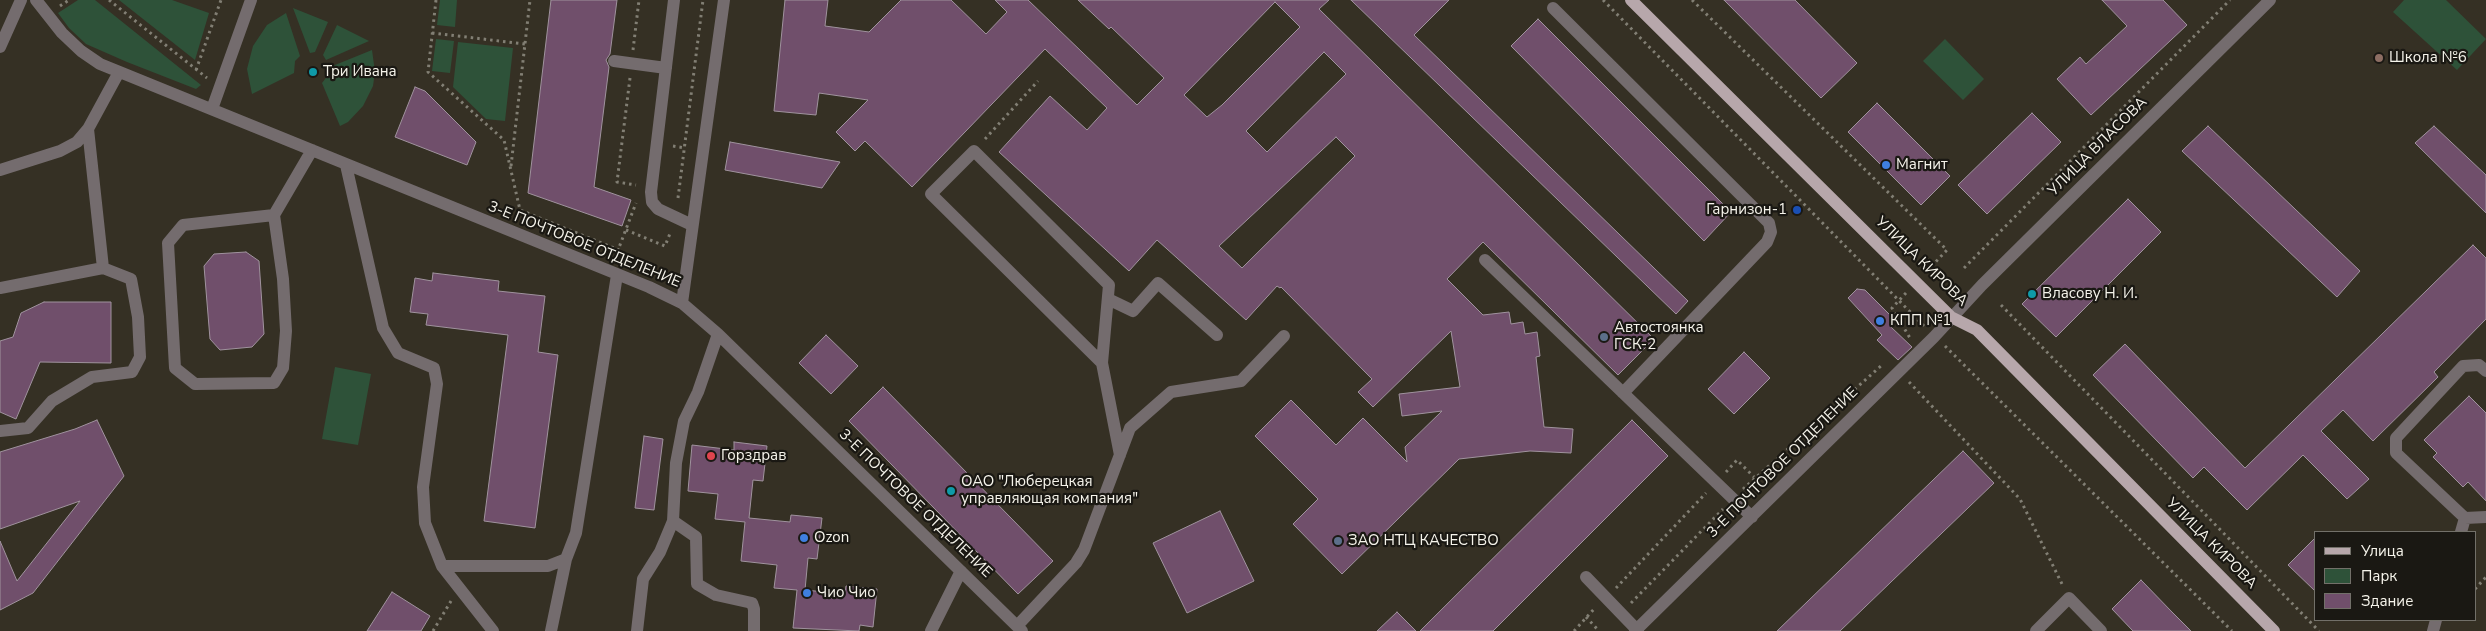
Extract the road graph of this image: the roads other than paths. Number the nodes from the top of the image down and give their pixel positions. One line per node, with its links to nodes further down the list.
1 (21, 0): 9 (street)
2 (36, 0): 12 (street, 3-Е ПОЧТОВОЕ ОТДЕЛЕНИЕ)
3 (674, 0): 11 (street)
4 (724, 0): 19 (street)
5 (1631, 0): 26 (main road, УЛИЦА КИРОВА)
6 (2270, 0): 26 (street, УЛИЦА ВЛАСОВА)
7 (246, 1): 13 (street)
8 (1553, 8): 32 (street)
9 (0, 48)
10 (614, 61): 11 (street)
11 (666, 68): 19 (street)
12 (119, 72): 13 (street, 3-Е ПОЧТОВОЕ ОТДЕЛЕНИЕ); 14 (street)
13 (212, 109): 15 (street, 3-Е ПОЧТОВОЕ ОТДЕЛЕНИЕ)
14 (88, 129): 17 (street); 21 (street)
15 (312, 150): 16 (street, 3-Е ПОЧТОВОЕ ОТДЕЛЕНИЕ); 18 (street)
16 (346, 165): 22 (street, 3-Е ПОЧТОВОЕ ОТДЕЛЕНИЕ); 41 (street)
17 (0, 170)
18 (274, 215): 18 (street)
19 (692, 225): 25 (street)
20 (1485, 260): 32 (street)
21 (103, 268): 23 (street); 33 (street)
22 (613, 274): 25 (street, 3-Е ПОЧТОВОЕ ОТДЕЛЕНИЕ); 40 (street)
23 (0, 288)
24 (1108, 299): 28 (street); 30 (street); 30 (street)
25 (682, 303): 27 (street, 3-Е ПОЧТОВОЕ ОТДЕЛЕНИЕ)
26 (1951, 317): 35 (street, 3-Е ПОЧТОВОЕ ОТДЕЛЕНИЕ); 53 (main road, УЛИЦА КИРОВА)
27 (718, 334): 38 (street); 42 (street, 3-Е ПОЧТОВОЕ ОТДЕЛЕНИЕ)
28 (1217, 336)
29 (1284, 336): 34 (street)
30 (1102, 363): 34 (street)
31 (2486, 371): 37 (street)
32 (1623, 393): 35 (street)
33 (0, 431)
34 (1120, 455): 44 (street)
35 (1752, 516): 50 (street, 3-Е ПОЧТОВОЕ ОТДЕЛЕНИЕ)
36 (2486, 517): 37 (street)
37 (2465, 518): 39 (street)
38 (673, 521): 47 (street); 48 (street)
39 (2461, 531)
40 (566, 559): 41 (street); 46 (street)
41 (442, 566): 45 (street)
42 (961, 571): 44 (street, 3-Е ПОЧТОВОЕ ОТДЕЛЕНИЕ); 49 (street)
43 (1586, 577): 50 (street)
44 (1020, 628)
45 (493, 631)
46 (551, 631)
47 (637, 631)
48 (754, 631)
49 (931, 631)
50 (1636, 631)
51 (2036, 631): 52 (street)
52 (2101, 631)
53 (2274, 631)

